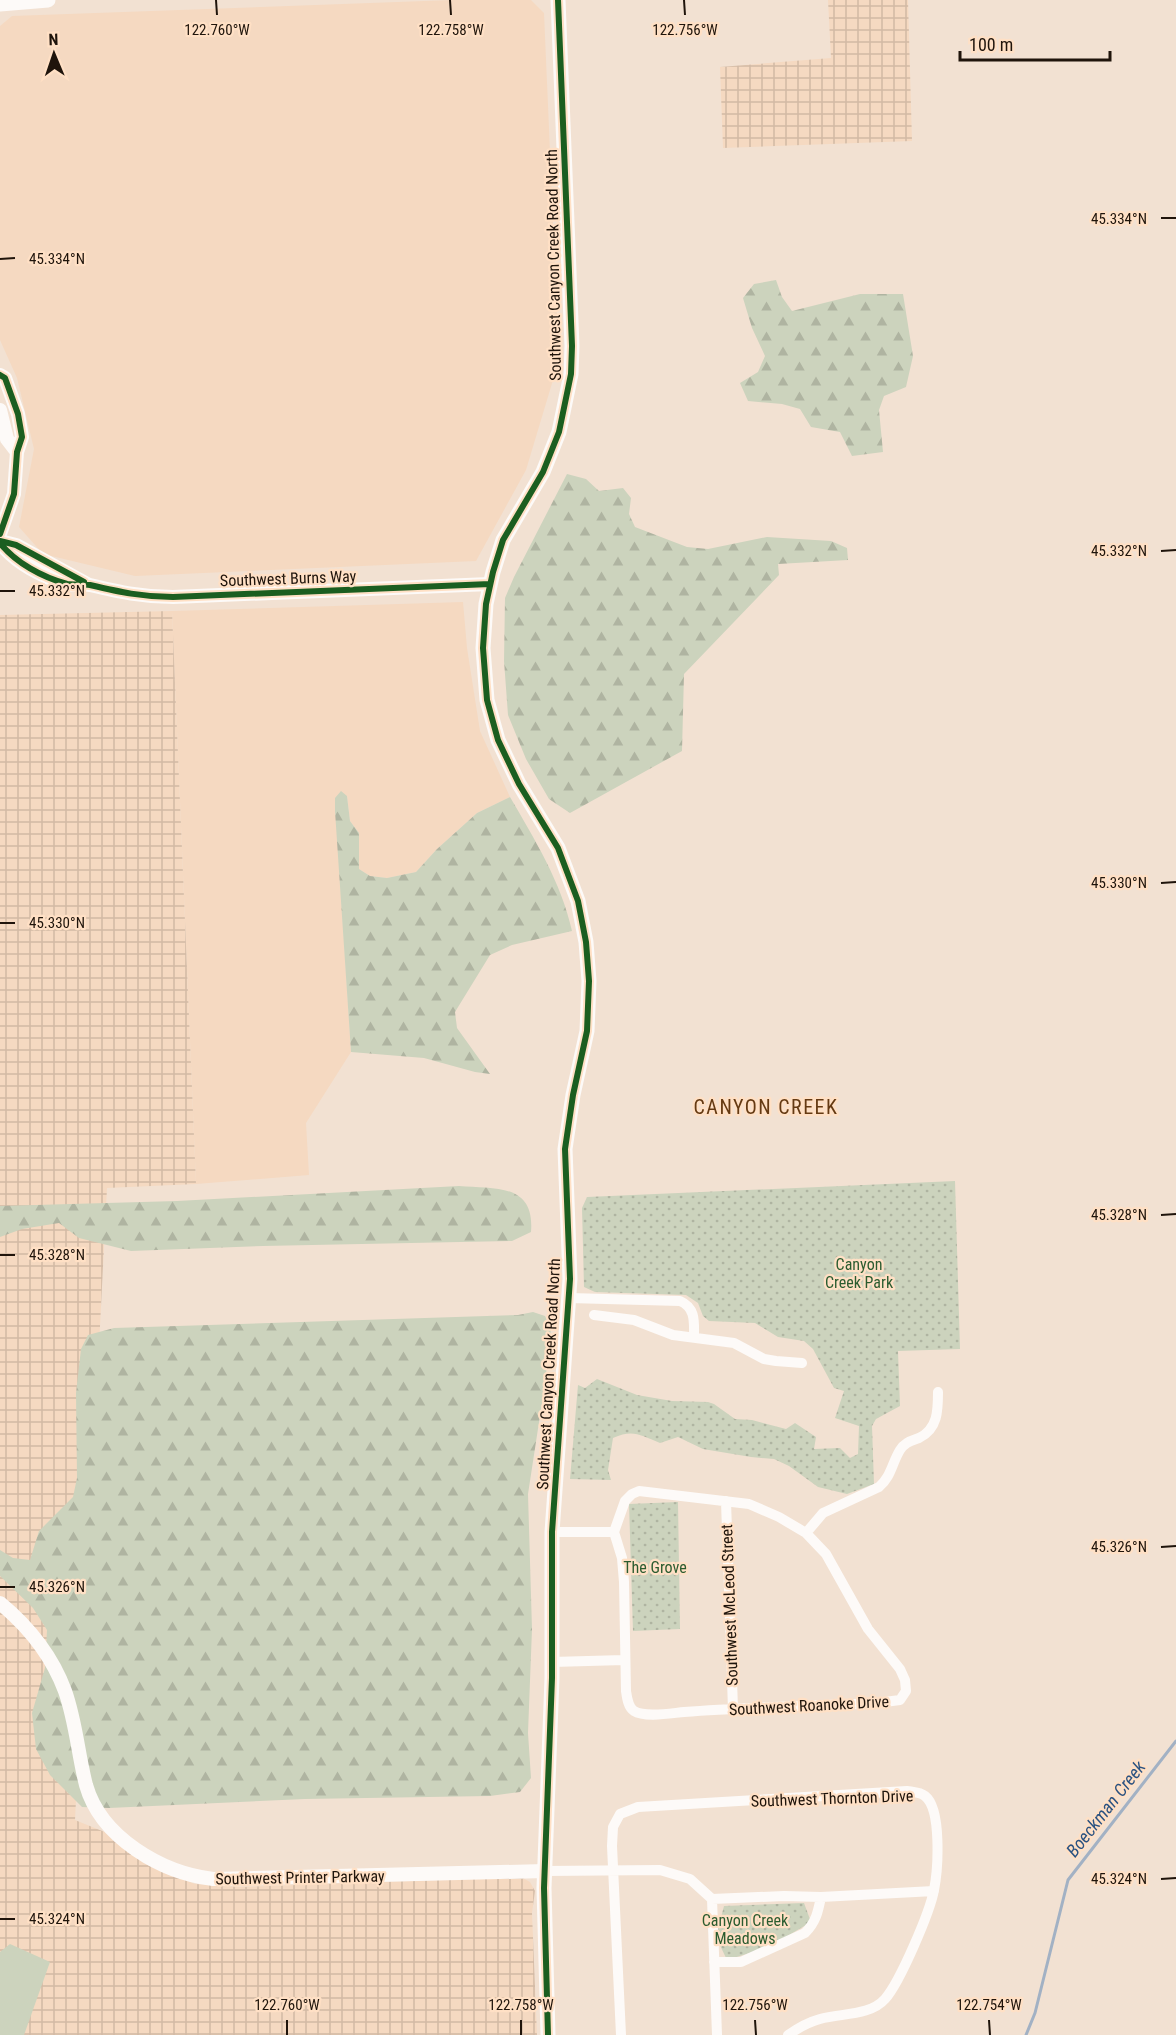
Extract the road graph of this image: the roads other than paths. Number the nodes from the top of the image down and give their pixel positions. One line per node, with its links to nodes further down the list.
1 (48, 0): 3 (main road)
2 (558, 0): 9 (main road, Southwest Canyon Creek Road North)
3 (0, 4)
4 (0, 375): 6 (street)
5 (0, 410): 6 (street)
6 (17, 452): 7 (street)
7 (0, 534)
8 (0, 542): 9 (street, Southwest Burns Way)
9 (490, 584): 10 (main road, Southwest Canyon Creek Road North)
10 (569, 1298): 12 (street); 16 (main road, Southwest Canyon Creek Road North)
11 (594, 1315): 12 (street)
12 (694, 1337): 13 (street)
13 (802, 1363)
14 (938, 1392): 18 (street)
15 (726, 1501): 17 (street, Southwest Roanoke Drive); 18 (street, Southwest Roanoke Drive); 22 (street, Southwest McLeod Street)
16 (552, 1532): 17 (street); 21 (main road, Southwest Canyon Creek Road North)
17 (614, 1532): 20 (street, Southwest Roanoke Drive)
18 (806, 1533): 22 (street, Southwest Roanoke Drive)
19 (0, 1603): 24 (street, Southwest Printer Parkway)
20 (624, 1660): 21 (street); 22 (street, Southwest Roanoke Drive)
21 (552, 1662): 24 (main road, Southwest Canyon Creek Road North)
22 (733, 1709)
23 (613, 1870): 24 (street); 25 (street, Southwest Thornton Drive); 27 (street); 30 (street)
24 (545, 1871): 29 (main road, Southwest Canyon Creek Road North)
25 (934, 1891): 26 (street); 32 (street, Southwest Thornton Drive)
26 (821, 1897): 27 (street); 28 (street)
27 (712, 1899): 28 (street)
28 (714, 1962): 31 (street)
29 (548, 2035)
30 (621, 2035)
31 (717, 2035)
32 (788, 2035)

